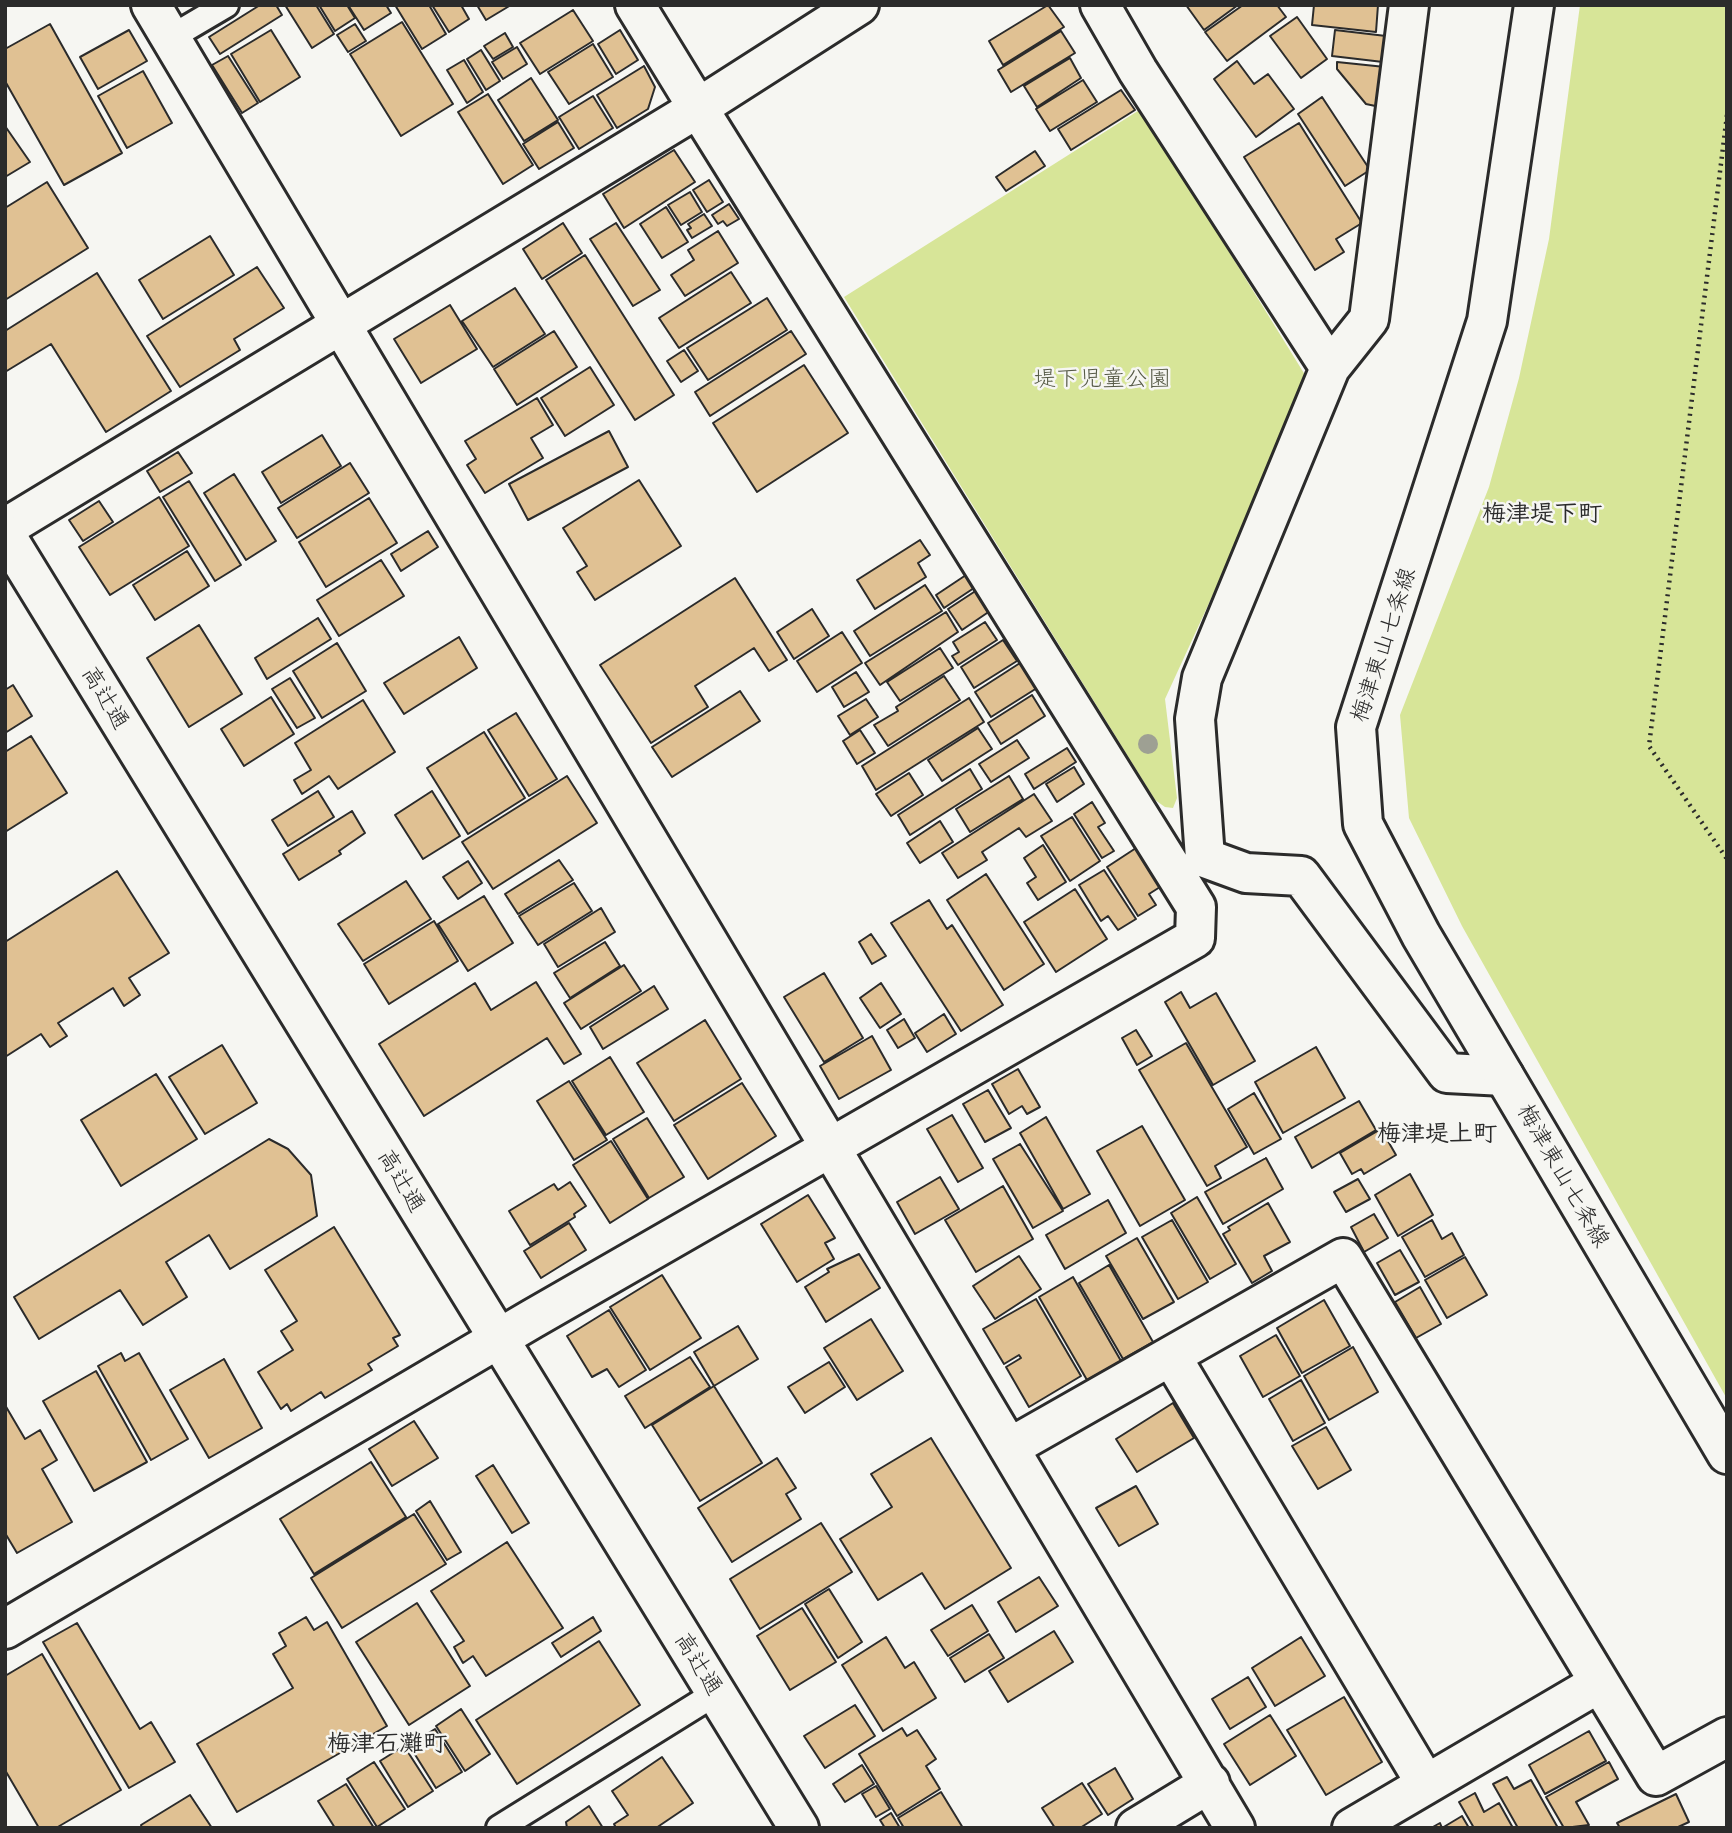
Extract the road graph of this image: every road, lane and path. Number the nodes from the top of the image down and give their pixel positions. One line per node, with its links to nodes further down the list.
1 (151, 5): 8 (street)
2 (226, 5): 8 (lane)
3 (635, 5): 9 (street)
4 (859, 5): 9 (street)
5 (1100, 5): 12 (street)
6 (1409, 5): 12 (street)
7 (1534, 5): 17 (street, 梅津東山七条線)
8 (170, 38): 11 (street)
9 (698, 108): 11 (street); 16 (street)
10 (1727, 116): 15 (path)
11 (340, 324): 13 (street); 18 (street)
12 (1330, 368): 16 (street)
13 (5, 528)
14 (11, 559): 19 (street, 高辻通)
15 (1727, 859)
16 (1190, 866): 17 (street); 18 (street)
17 (1504, 1076): 22 (street, 梅津東山七条線)
18 (829, 1148): 19 (street); 21 (street)
19 (498, 1339): 23 (street); 25 (street, 高辻通)
20 (1171, 1356): 21 (street); 24 (street); 28 (street)
21 (1009, 1448): 27 (street)
22 (1727, 1454)
23 (5, 1629)
24 (1599, 1683): 26 (street); 28 (street)
25 (716, 1693): 29 (lane); 30 (street, 高辻通)
26 (1727, 1737)
27 (1210, 1783): 31 (street); 32 (street)
28 (1426, 1784): 33 (street)
29 (499, 1828)
30 (799, 1828)
31 (1136, 1828)
32 (1236, 1828)
33 (1352, 1828)

